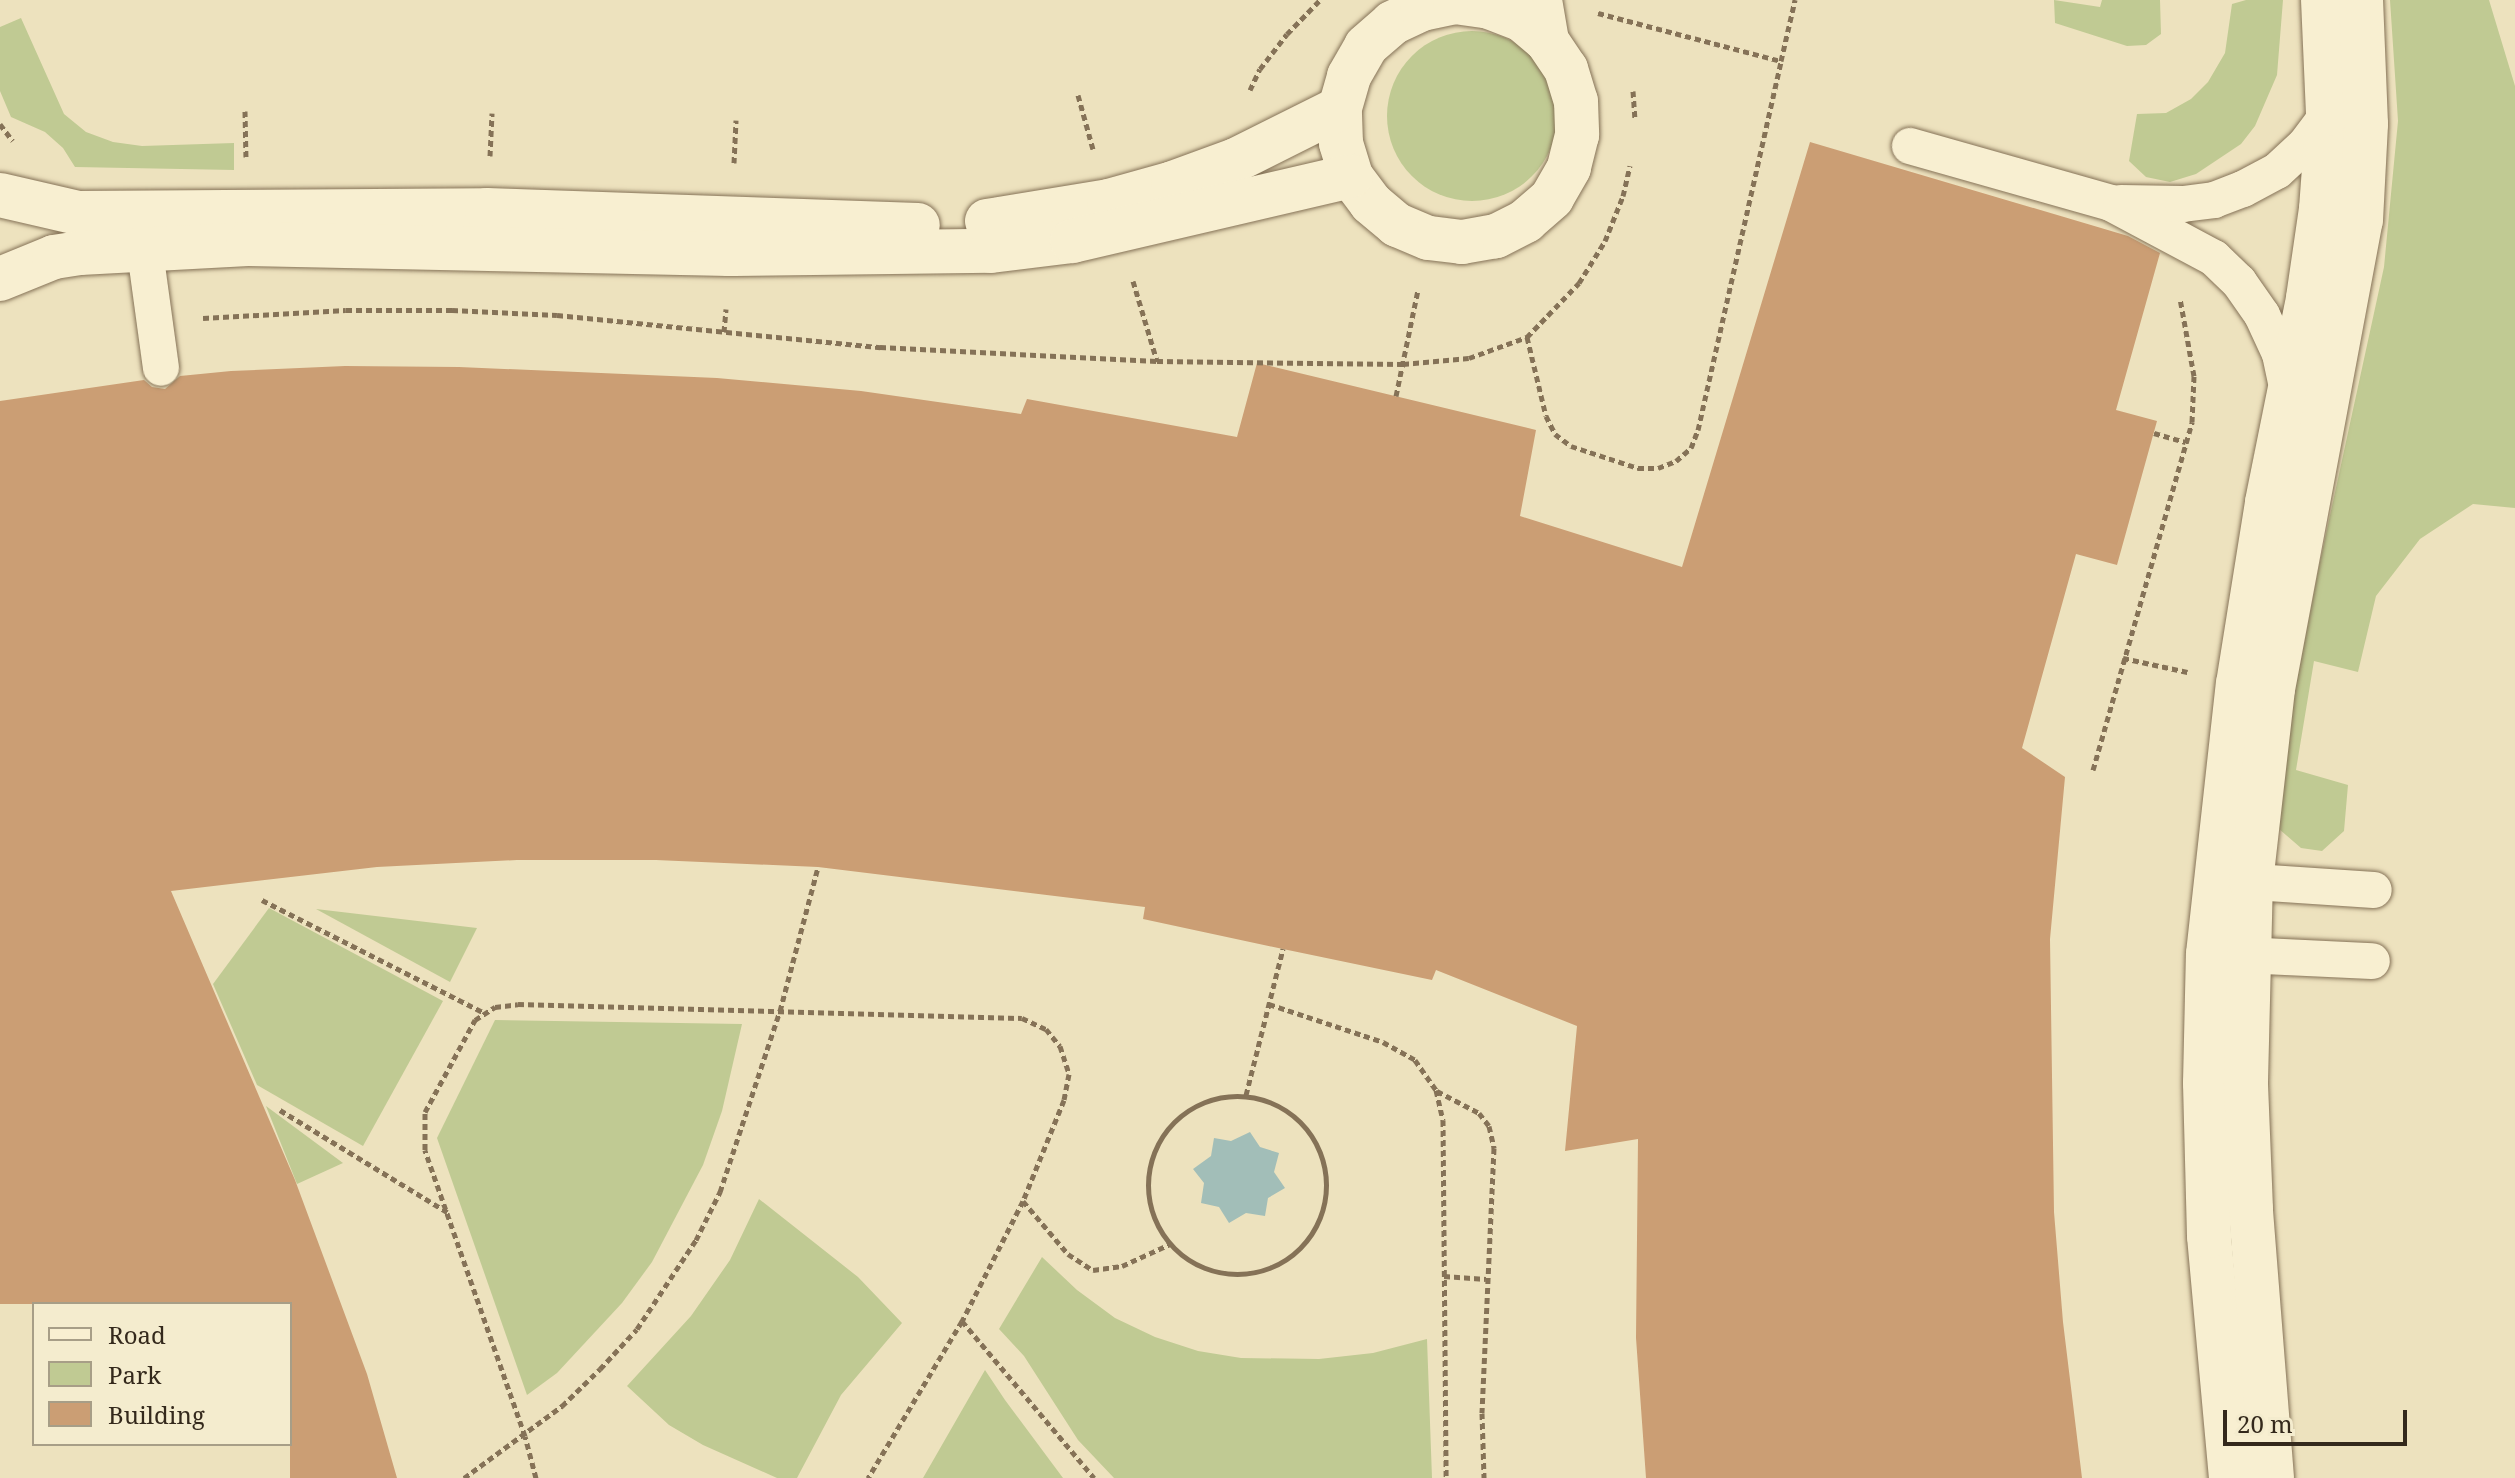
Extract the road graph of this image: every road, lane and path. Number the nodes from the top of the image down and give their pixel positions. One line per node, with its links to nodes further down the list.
1 (1795, 0): 7 (path)
2 (2323, 0): 9 (street)
3 (2361, 0): 27 (street)
4 (1425, 4): 6 (street); 8 (street)
5 (1585, 9): 7 (path)
6 (1543, 20): 16 (street)
7 (1781, 61): 19 (path)
8 (1340, 108): 11 (street); 15 (street)
9 (2328, 114): 13 (lane); 21 (street)
10 (1910, 146): 13 (lane)
11 (1351, 176): 15 (street); 16 (street)
12 (0, 195): 15 (street)
13 (2111, 203): 17 (lane)
14 (0, 205): 18 (street)
15 (142, 231): 18 (street); 20 (lane)
16 (1428, 238): 22 (path)
17 (2184, 239): 21 (lane); 24 (path)
18 (0, 276)
19 (1527, 337)
20 (161, 368)
21 (2288, 394): 27 (street)
22 (1396, 396)
23 (2154, 433): 24 (path)
24 (2186, 442): 25 (path)
25 (2093, 770)
26 (818, 867): 34 (path)
27 (2233, 880): 28 (lane); 31 (street)
28 (2374, 890)
29 (262, 900): 35 (path)
30 (1283, 949): 33 (path)
31 (2227, 954): 32 (lane); 52 (street); 53 (street)
32 (2372, 961)
33 (1269, 1004): 36 (path); 37 (path)
34 (780, 1011): 35 (path); 39 (path); 45 (path)
35 (483, 1012): 40 (path)
36 (1436, 1090): 42 (path); 43 (path)
37 (1246, 1096): 41 (path); 41 (path)
38 (280, 1110): 40 (path)
39 (1023, 1201): 41 (path); 44 (path)
40 (447, 1212): 45 (path)
41 (1170, 1244)
42 (1444, 1276): 43 (path); 50 (path)
43 (1486, 1279): 51 (path)
44 (962, 1321): 48 (path); 49 (path)
45 (525, 1436): 46 (path); 47 (path)
46 (464, 1478)
47 (536, 1478)
48 (868, 1478)
49 (1094, 1478)
50 (1446, 1478)
51 (1484, 1478)
52 (2231, 1478)
53 (2272, 1478)

